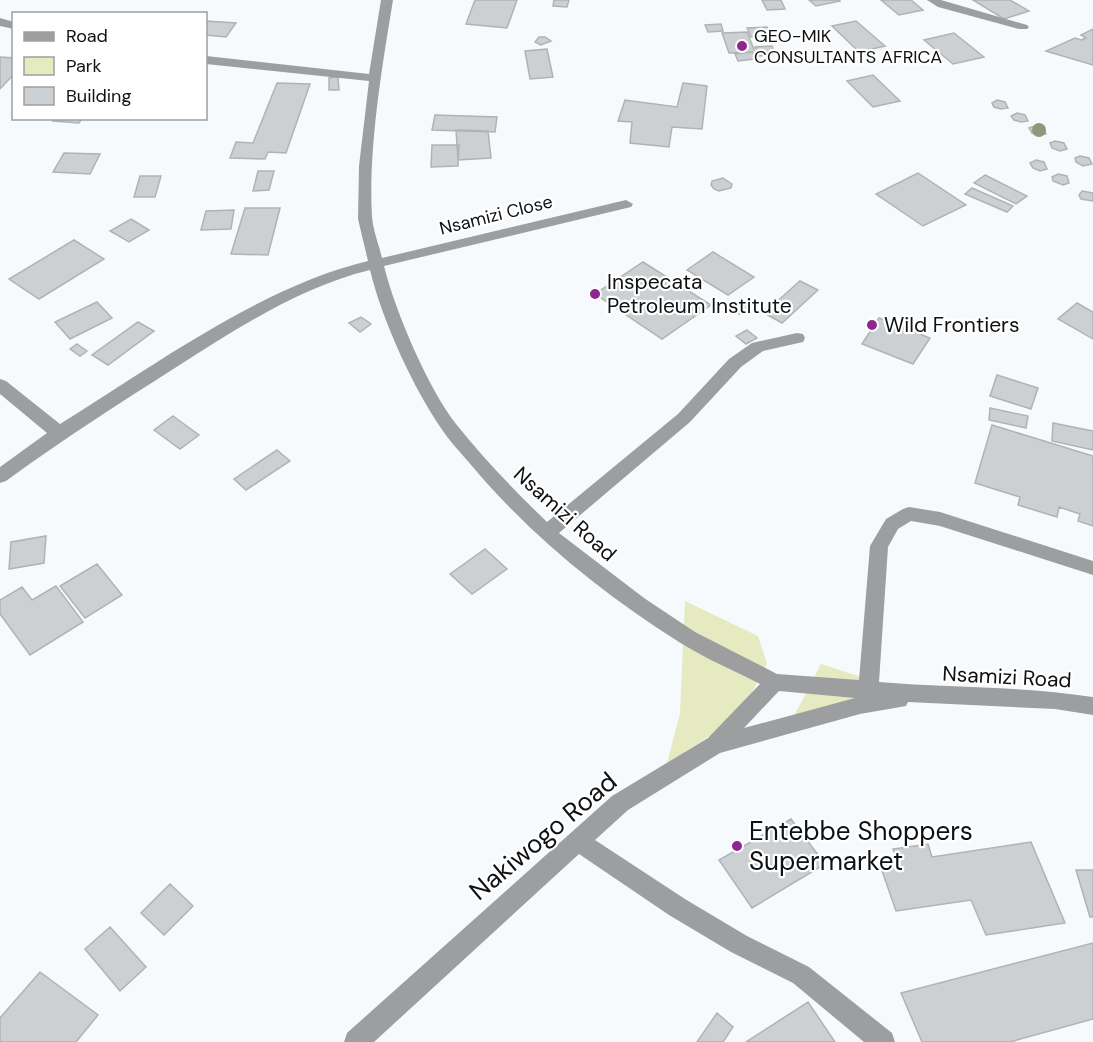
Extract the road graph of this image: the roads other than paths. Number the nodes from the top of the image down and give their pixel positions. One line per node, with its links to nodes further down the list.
1 (387, 0): 5 (street, Nsamizi Road)
2 (933, 0): 3 (street)
3 (1023, 27)
4 (207, 60): 5 (street)
5 (375, 78): 7 (street, Nsamizi Road)
6 (626, 204): 7 (street, Nsamizi Close)
7 (376, 266): 10 (street, Nsamizi Close); 12 (street, Nsamizi Road)
8 (796, 338): 12 (street)
9 (0, 385): 10 (street)
10 (59, 433): 11 (street, Nsamizi Close)
11 (0, 476)
12 (546, 533): 14 (street, Nsamizi Road)
13 (1093, 568): 15 (street)
14 (775, 682): 15 (street, Nsamizi Road); 18 (street)
15 (868, 690): 16 (street, Nsamizi Road)
16 (939, 696): 17 (street, Nsamizi Road); 18 (street, Nakiwogo Road)
17 (1093, 706)
18 (715, 745): 19 (street, Nakiwogo Road)
19 (578, 842): 20 (street, Nakiwogo Road); 21 (street)
20 (356, 1042)
21 (883, 1042)

